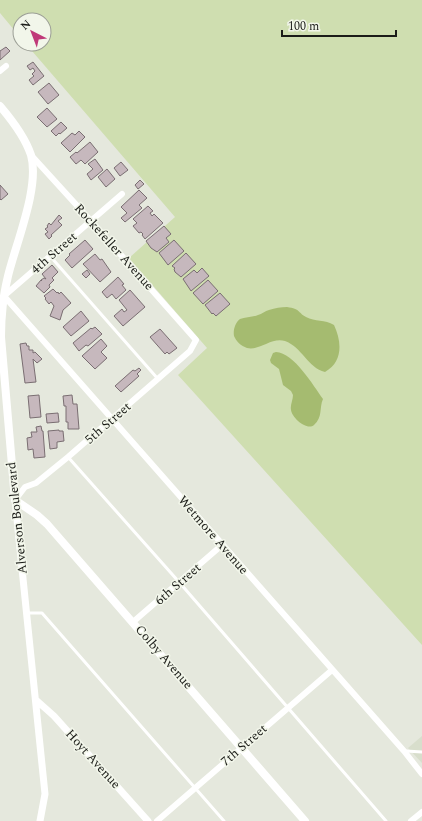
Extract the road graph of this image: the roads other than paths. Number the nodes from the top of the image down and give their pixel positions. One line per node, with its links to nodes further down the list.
1 (6, 66): 2 (street)
2 (0, 71)
3 (0, 106): 4 (main road, Alverson Boulevard)
4 (31, 155): 6 (street, Rockefeller Avenue); 8 (main road, Alverson Boulevard)
5 (122, 194): 6 (street, 4th Street)
6 (91, 221): 7 (street, 4th Street); 9 (street, Rockefeller Avenue)
7 (50, 256): 8 (street, 4th Street); 10 (lane)
8 (4, 296): 11 (street, Wetmore Avenue); 13 (main road, Alverson Boulevard)
9 (196, 340): 10 (street, 5th Street)
10 (158, 379): 11 (street, 5th Street)
11 (112, 419): 12 (street, 5th Street); 14 (street, Wetmore Avenue)
12 (68, 457): 13 (street, 5th Street); 15 (lane)
13 (15, 500): 16 (street, Alverson Boulevard); 17 (main road, Colby Avenue)
14 (222, 545): 15 (street, 6th Street); 18 (street, Wetmore Avenue)
15 (179, 582): 17 (street, 6th Street); 20 (lane)
16 (27, 613): 19 (street, Alverson Boulevard); 25 (lane)
17 (133, 622): 21 (main road, Colby Avenue)
18 (332, 670): 20 (street, 7th Street); 22 (street, Wetmore Avenue)
19 (36, 700): 27 (street, Alverson Boulevard); 28 (street, Hoyt Avenue)
20 (288, 708): 21 (street, 7th Street); 32 (lane)
21 (242, 748): 25 (street, 7th Street); 31 (main road, Colby Avenue)
22 (404, 751): 23 (lane); 24 (street, Wetmore Avenue)
23 (422, 752)
24 (422, 774)
25 (195, 788): 29 (street, 7th Street); 30 (lane)
26 (422, 812): 33 (street)
27 (40, 821)
28 (148, 821)
29 (157, 821)
30 (224, 821)
31 (306, 821)
32 (386, 821)
33 (411, 821)

